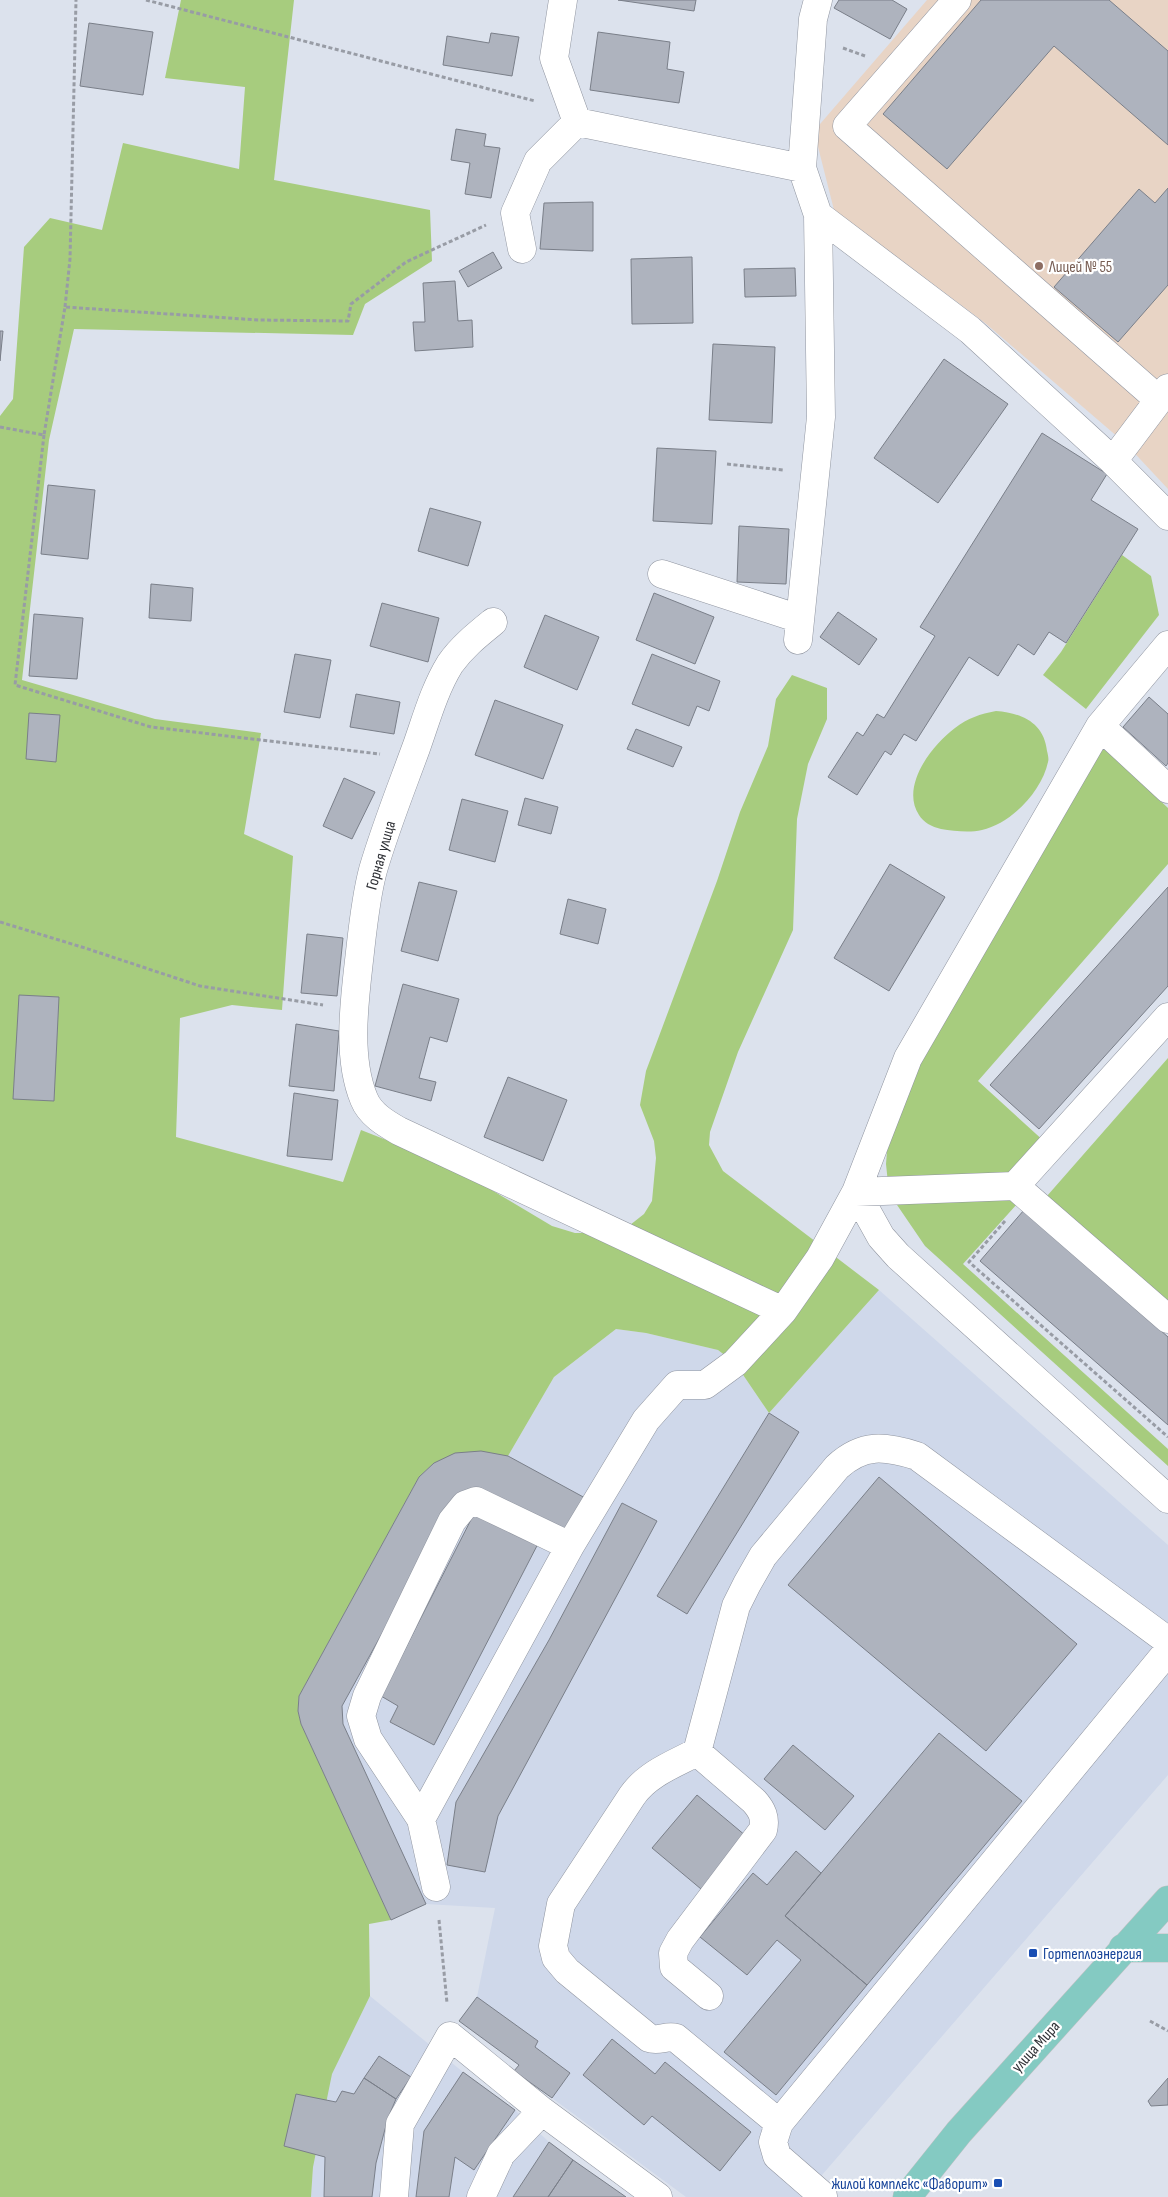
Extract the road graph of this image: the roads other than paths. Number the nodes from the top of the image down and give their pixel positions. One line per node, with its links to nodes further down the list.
1 (563, 0): 4 (street)
2 (957, 0): 8 (street)
3 (816, 10): 5 (street)
4 (577, 122): 5 (street); 7 (street)
5 (802, 168): 6 (street)
6 (818, 215): 9 (street); 11 (street)
7 (522, 249)
8 (1164, 394): 9 (street)
9 (1113, 461): 10 (street)
10 (1168, 516)
11 (662, 574)
12 (493, 622): 19 (street, Горная улица)
13 (1168, 645): 14 (street)
14 (1100, 726): 15 (street); 18 (street)
15 (1168, 789)
16 (1168, 1017): 17 (street)
17 (1021, 1191): 18 (street); 20 (street)
18 (856, 1192): 19 (street); 21 (street)
19 (783, 1310): 22 (street)
20 (1168, 1319)
21 (1168, 1499)
22 (570, 1546): 26 (street); 26 (street)
23 (1168, 1641): 25 (street)
24 (1168, 1650): 33 (street)
25 (696, 1752): 31 (street); 33 (street)
26 (421, 1819): 27 (street)
27 (436, 1887)
28 (1168, 1900): 29 (main road, улица Мира)
29 (1123, 1948): 30 (main road); 38 (main road, улица Мира)
30 (1168, 1948)
31 (709, 1996)
32 (542, 2111): 35 (street); 36 (street); 37 (street)
33 (779, 2123): 34 (street)
34 (823, 2196)
35 (394, 2197)
36 (481, 2197)
37 (658, 2197)
38 (907, 2197)

